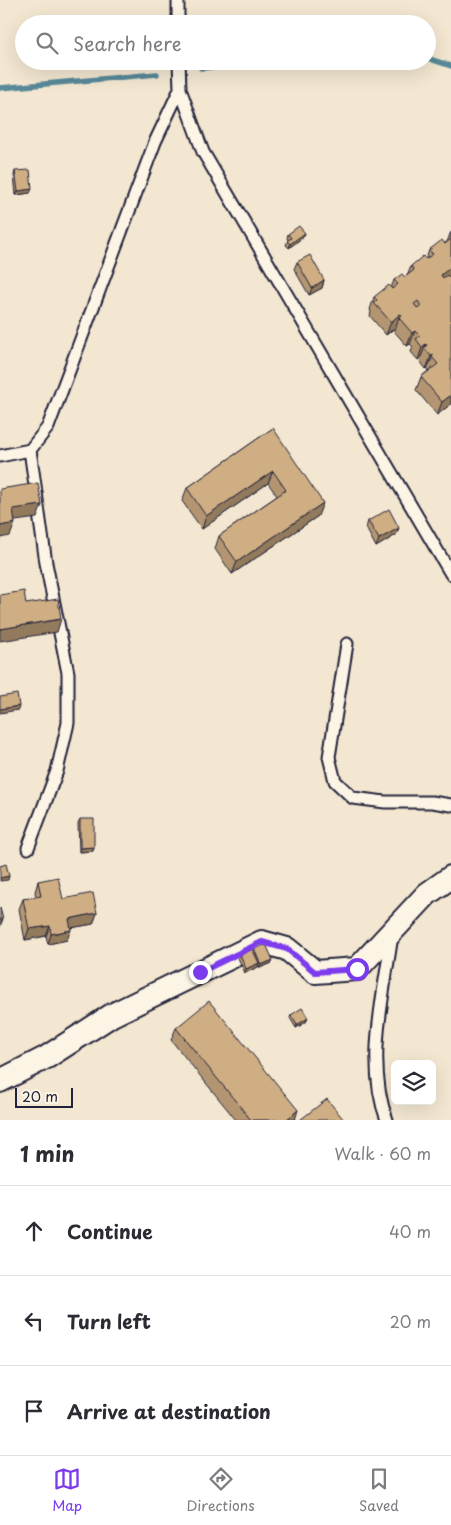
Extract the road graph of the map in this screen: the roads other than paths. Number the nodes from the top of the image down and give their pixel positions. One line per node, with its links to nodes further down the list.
1 (178, 0): 2 (lane)
2 (178, 15)
3 (179, 70): 4 (lane)
4 (180, 89): 5 (lane); 7 (lane)
5 (30, 450): 6 (lane); 10 (lane)
6 (0, 456)
7 (451, 574)
8 (347, 644): 9 (lane)
9 (451, 805)
10 (28, 848)
11 (451, 877): 12 (street)
12 (392, 931): 13 (street); 14 (lane)
13 (0, 1081)
14 (387, 1120)

